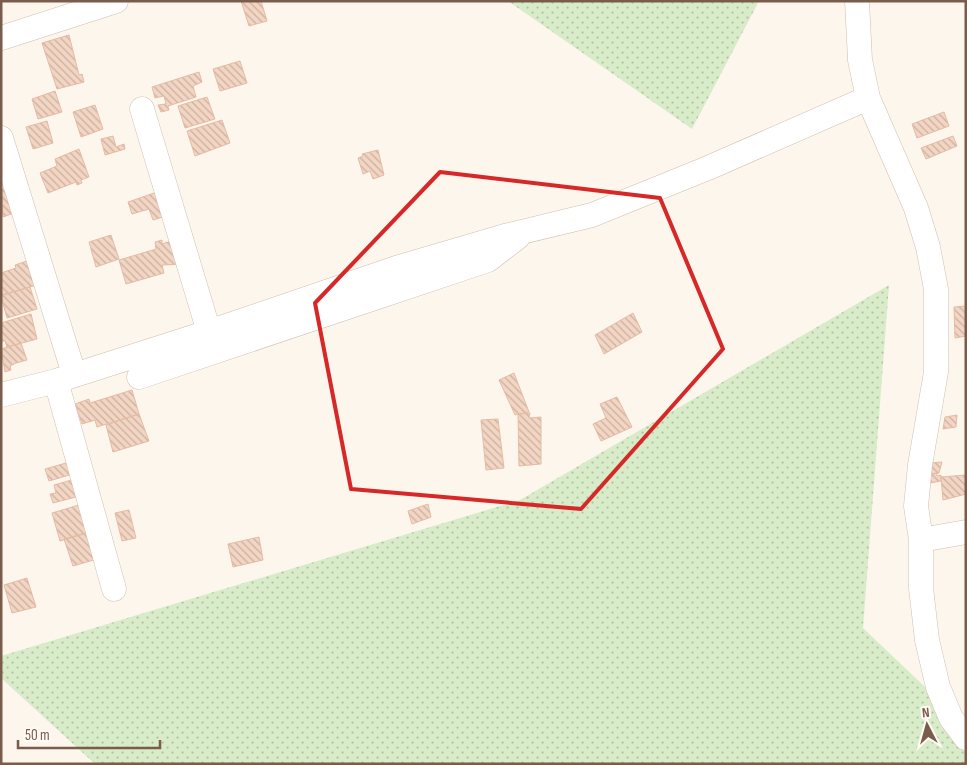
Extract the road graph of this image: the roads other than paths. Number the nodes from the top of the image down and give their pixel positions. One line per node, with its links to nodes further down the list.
1 (116, 1): 3 (street)
2 (857, 1): 4 (street)
3 (1, 38)
4 (868, 98): 7 (street); 13 (street)
5 (142, 109): 8 (street)
6 (1, 138): 9 (street)
7 (525, 231): 8 (street); 10 (street)
8 (209, 332): 9 (street)
9 (65, 377): 11 (street); 14 (street)
10 (139, 377)
11 (1, 396)
12 (966, 532): 13 (street)
13 (921, 540): 15 (street)
14 (114, 589)
15 (966, 738)

